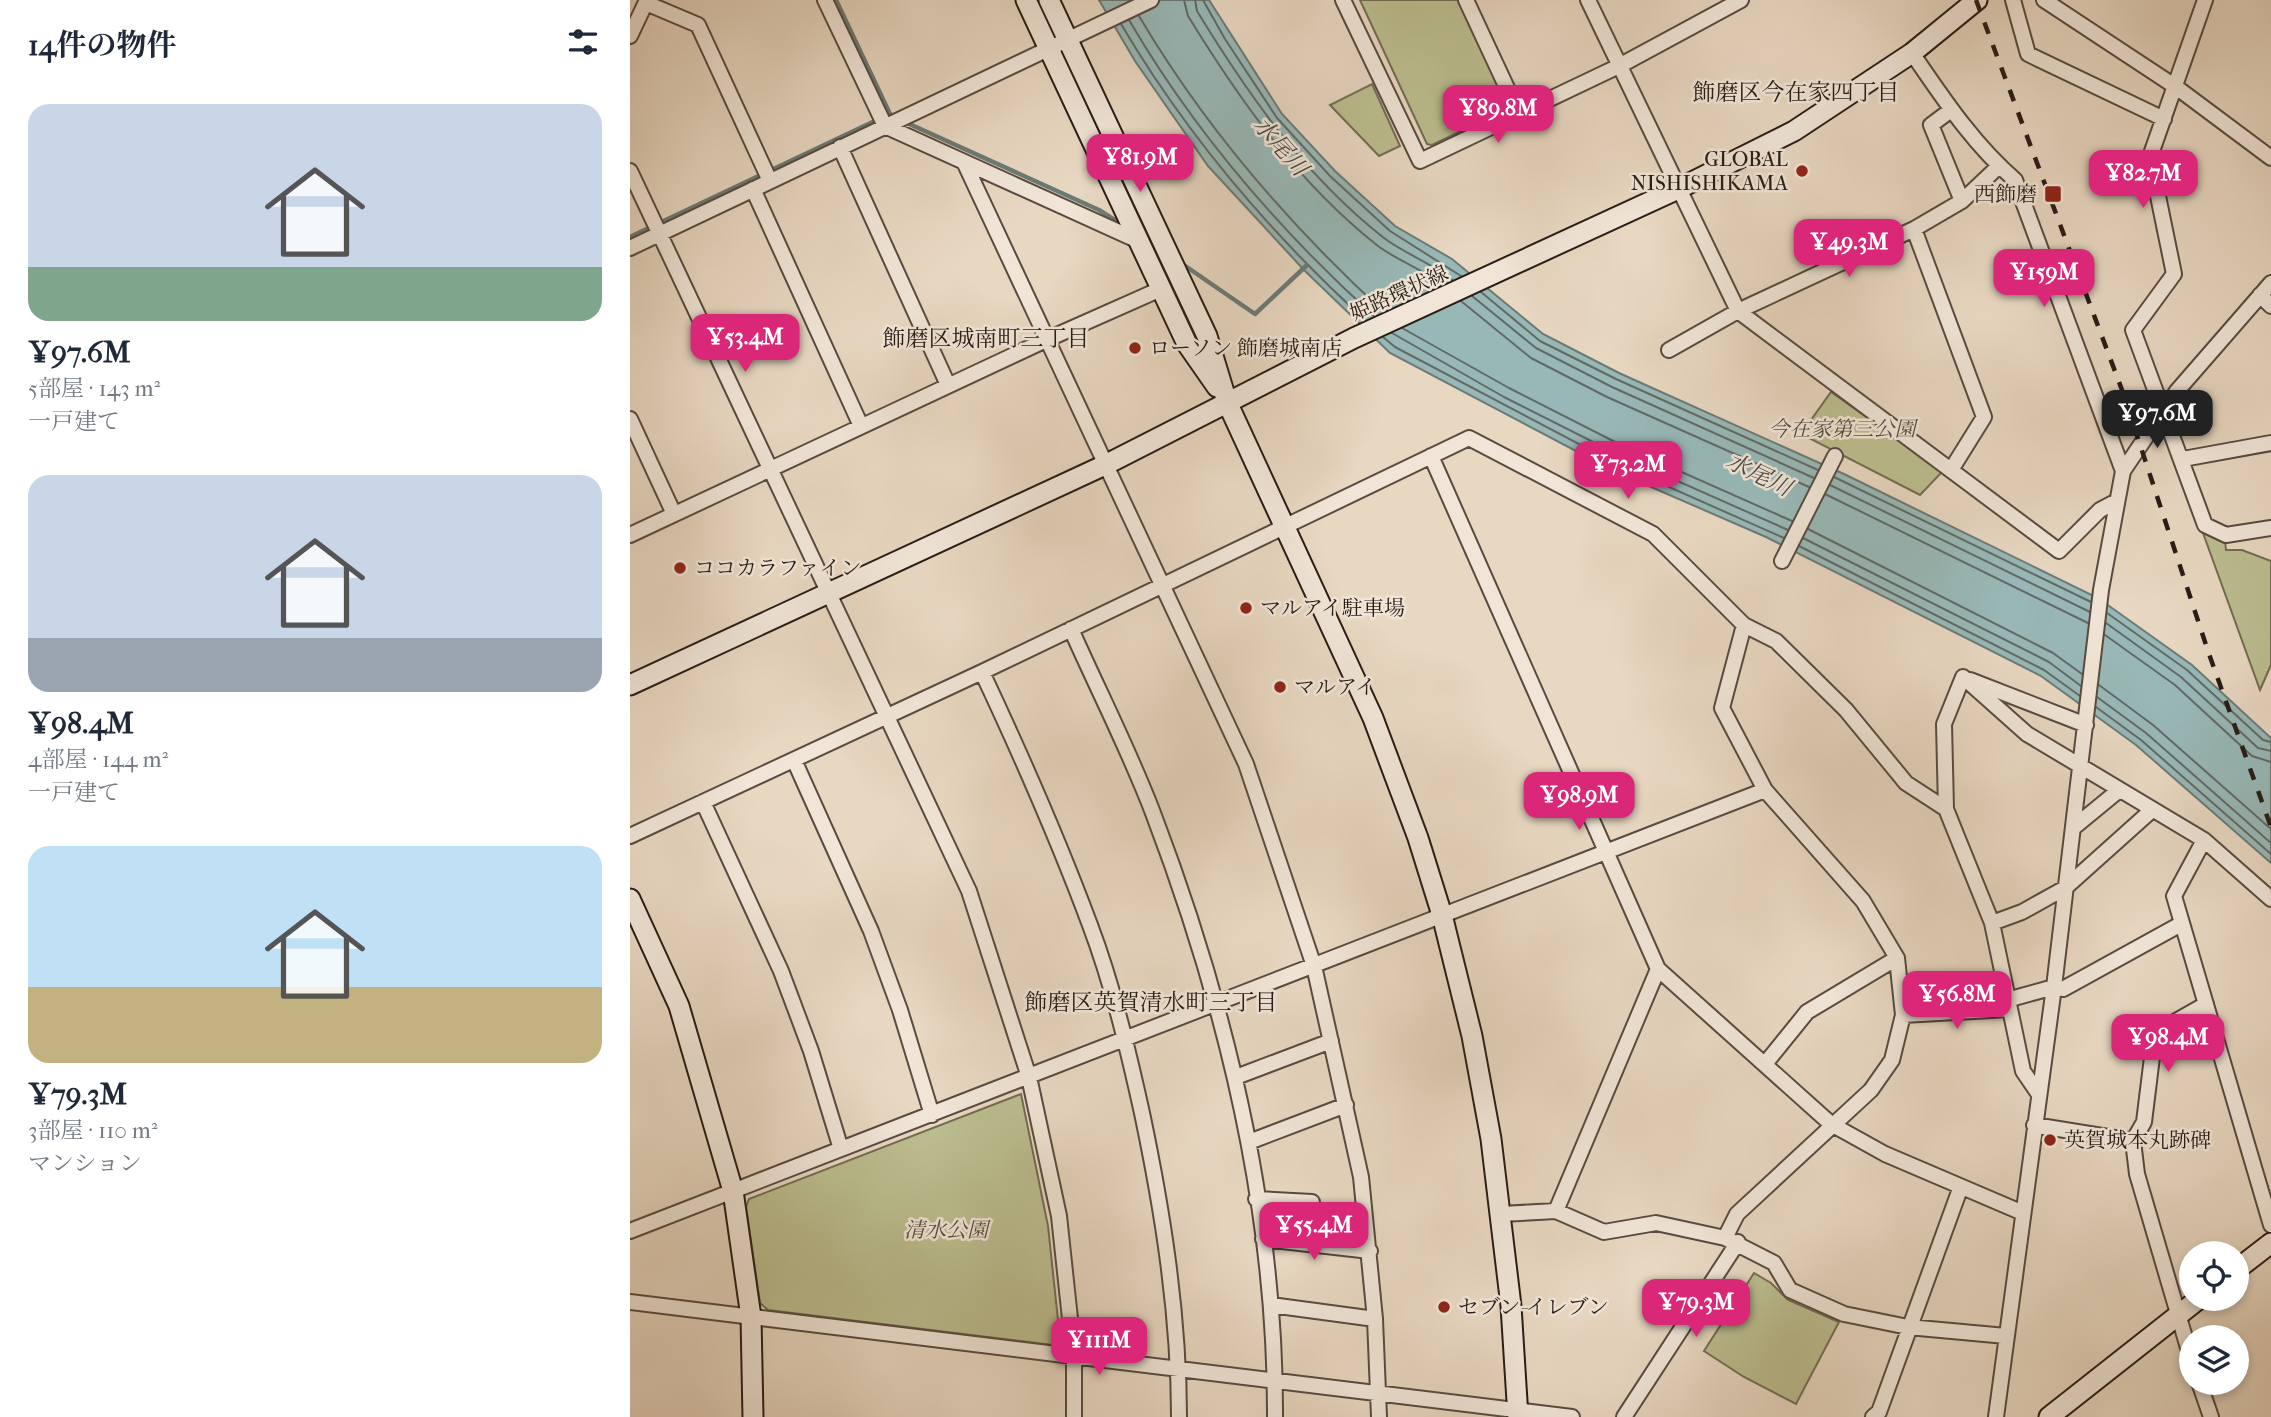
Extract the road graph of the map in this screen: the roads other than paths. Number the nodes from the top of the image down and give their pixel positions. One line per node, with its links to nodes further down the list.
1 (825, 0): 25 (street)
2 (1026, 0): 18 (street)
3 (1049, 0): 17 (street)
4 (1151, 0): 17 (street)
5 (1343, 0): 23 (street)
6 (1466, 0): 23 (street)
7 (1588, 0): 20 (street)
8 (1741, 0): 14 (street)
9 (1977, 0): 15 (street, 姫路環状線)
10 (2013, 0): 24 (street)
11 (2044, 0): 21 (street)
12 (2205, 0): 21 (street)
13 (646, 2): 16 (street); 31 (street)
14 (1719, 6): 20 (street)
15 (1955, 8): 19 (street, 姫路環状線)
16 (630, 36)
17 (1068, 40): 18 (street); 47 (street)
18 (1048, 49): 25 (street); 37 (street)
19 (1912, 53): 22 (street); 32 (street, 姫路環状線)
20 (1619, 66): 23 (street); 32 (street)
21 (2176, 87): 24 (street); 27 (street)
22 (1951, 110): 29 (street); 34 (street)
23 (1520, 116)
24 (2164, 119): 48 (street)
25 (885, 125): 26 (street); 28 (street)
26 (840, 147): 31 (street); 46 (street)
27 (2271, 158)
28 (964, 164): 37 (street); 44 (street)
29 (1999, 166): 34 (street); 58 (street)
30 (630, 171): 36 (street)
31 (770, 181): 33 (street)
32 (1680, 188): 43 (street); 47 (street, 姫路環状線)
33 (753, 189): 36 (street); 50 (street)
34 (1962, 201): 35 (street)
35 (1914, 229): 43 (street); 57 (street)
36 (660, 234): 38 (street); 56 (street)
37 (1141, 242): 40 (street)
38 (630, 248)
39 (2271, 283): 41 (street)
40 (1163, 288): 44 (street); 47 (street)
41 (2260, 295): 42 (street); 48 (street)
42 (2271, 306)
43 (1738, 311): 45 (street); 57 (street)
44 (1048, 339): 46 (street); 55 (street)
45 (1669, 350)
46 (948, 385): 50 (street)
47 (1227, 402): 55 (street, 姫路環状線); 61 (street)
48 (2161, 411): 54 (street); 58 (street)
49 (630, 419): 60 (street)
50 (861, 426): 56 (street)
51 (2271, 443): 54 (street)
52 (1431, 456): 61 (street); 67 (street); 84 (street)
53 (1835, 456): 64 (street)
54 (2183, 459): 62 (street)
55 (1107, 464): 65 (street); 66 (street, 姫路環状線)
56 (770, 469): 60 (street); 66 (street)
57 (1951, 470): 59 (street)
58 (2123, 471): 59 (street)
59 (2117, 501): 73 (street)
60 (674, 514): 63 (street)
61 (1286, 524): 65 (street); 88 (street)
62 (2271, 528)
63 (630, 535)
64 (1782, 561)
65 (1163, 585): 68 (street); 92 (street)
66 (829, 591): 71 (street, 姫路環状線); 72 (street)
67 (1744, 625): 76 (street); 79 (street)
68 (1071, 629): 69 (street); 96 (street)
69 (982, 672): 72 (street); 99 (street)
70 (1962, 677): 73 (street); 75 (street); 79 (street)
71 (630, 685)
72 (887, 716): 74 (street); 102 (street)
73 (2086, 725): 75 (street)
74 (794, 760): 78 (street); 106 (street)
75 (2081, 768): 77 (street); 81 (street)
76 (1765, 790): 84 (street); 91 (street)
77 (2118, 791): 80 (street); 81 (street)
78 (703, 802): 82 (street); 111 (street)
79 (1946, 809): 89 (street)
80 (2152, 810): 83 (street); 85 (street)
81 (2073, 828): 85 (street)
82 (630, 836)
83 (2204, 840): 87 (street); 90 (street)
84 (1607, 852): 88 (street); 93 (street)
85 (2065, 888): 89 (street); 94 (street)
86 (630, 899): 113 (street)
87 (2271, 899)
88 (1442, 915): 92 (street); 117 (street)
89 (1992, 923): 97 (street)
90 (2181, 924): 94 (street); 95 (street)
91 (1897, 958): 98 (street); 101 (street)
92 (1314, 966): 96 (street); 100 (street)
93 (1658, 969): 101 (street); 116 (street)
94 (2054, 987): 97 (street); 104 (street)
95 (2206, 1004): 109 (street); 119 (street)
96 (1216, 1005): 99 (street); 103 (street)
97 (2008, 1005): 98 (street); 104 (street)
98 (1903, 1015): 107 (street)
99 (1126, 1038): 102 (street); 136 (street)
100 (1332, 1041): 103 (street); 105 (street)
101 (1765, 1064): 107 (street)
102 (1029, 1077): 106 (street); 135 (street)
103 (1236, 1077): 110 (street)
104 (2038, 1093): 108 (street)
105 (1346, 1105): 110 (street); 124 (street)
106 (932, 1115): 111 (street)
107 (1831, 1124): 112 (street); 122 (street)
108 (2034, 1125): 109 (street); 118 (street)
109 (2133, 1141): 129 (street)
110 (1249, 1142): 114 (street)
111 (841, 1149): 113 (street)
112 (1960, 1189): 118 (street); 133 (street)
113 (733, 1191): 120 (street); 130 (street)
114 (1256, 1199): 115 (street); 121 (street)
115 (1312, 1202)
116 (1556, 1210): 117 (street); 122 (street)
117 (1502, 1213): 140 (street)
118 (2023, 1213): 134 (street)
119 (2271, 1224)
120 (630, 1231)
121 (1263, 1239): 124 (street); 127 (street)
122 (1731, 1240): 133 (street); 147 (street)
123 (2271, 1243): 125 (street)
124 (1370, 1251): 131 (street)
125 (2249, 1260)
126 (630, 1302): 130 (street)
127 (1271, 1304): 131 (street); 137 (street)
128 (2183, 1311): 129 (street)
129 (2177, 1316): 132 (street); 150 (street)
130 (751, 1317): 135 (street); 141 (street)
131 (1375, 1319): 138 (street)
132 (2180, 1325)
133 (1908, 1327): 134 (street); 148 (street)
134 (2006, 1336): 149 (street)
135 (1074, 1356): 136 (street); 142 (street)
136 (1179, 1369): 137 (street); 143 (street)
137 (1275, 1380): 138 (street); 144 (street)
138 (1380, 1392): 140 (street); 145 (street)
139 (2203, 1395): 151 (street)
140 (1518, 1413): 146 (street)
141 (753, 1417)
142 (1074, 1417)
143 (1178, 1417)
144 (1275, 1417)
145 (1379, 1417)
146 (1572, 1417)
147 (1624, 1417)
148 (1873, 1417)
149 (1996, 1417)
150 (2049, 1417)
151 (2211, 1417)

